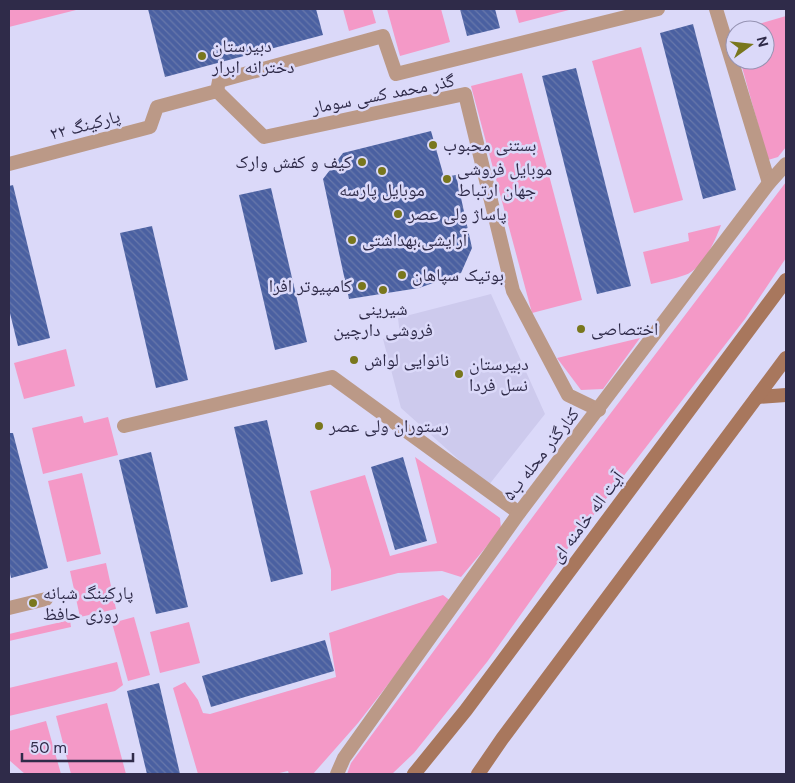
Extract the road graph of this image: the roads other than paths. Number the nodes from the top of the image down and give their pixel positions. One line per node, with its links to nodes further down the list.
1 (658, 9): 3 (street)
2 (716, 9): 6 (street)
3 (217, 91): 4 (street, پارکینگ ۲۲); 11 (street, گذر محمد کسی سومار)
4 (9, 164)
5 (786, 164): 6 (street, کنارگذر محله ب۵)
6 (769, 183): 11 (street, کنارگذر محله ب۵)
7 (786, 280): 17 (main road, آیت اله خامنه ای)
8 (786, 358): 10 (main road)
9 (786, 395): 10 (main road)
10 (757, 397): 18 (main road)
11 (598, 410): 13 (street, کنارگذر محله ب۵)
12 (124, 426): 13 (street)
13 (519, 513): 16 (street, کنارگذر محله ب۵)
14 (46, 599): 15 (street)
15 (9, 608)
16 (336, 774)
17 (414, 774)
18 (478, 774)

